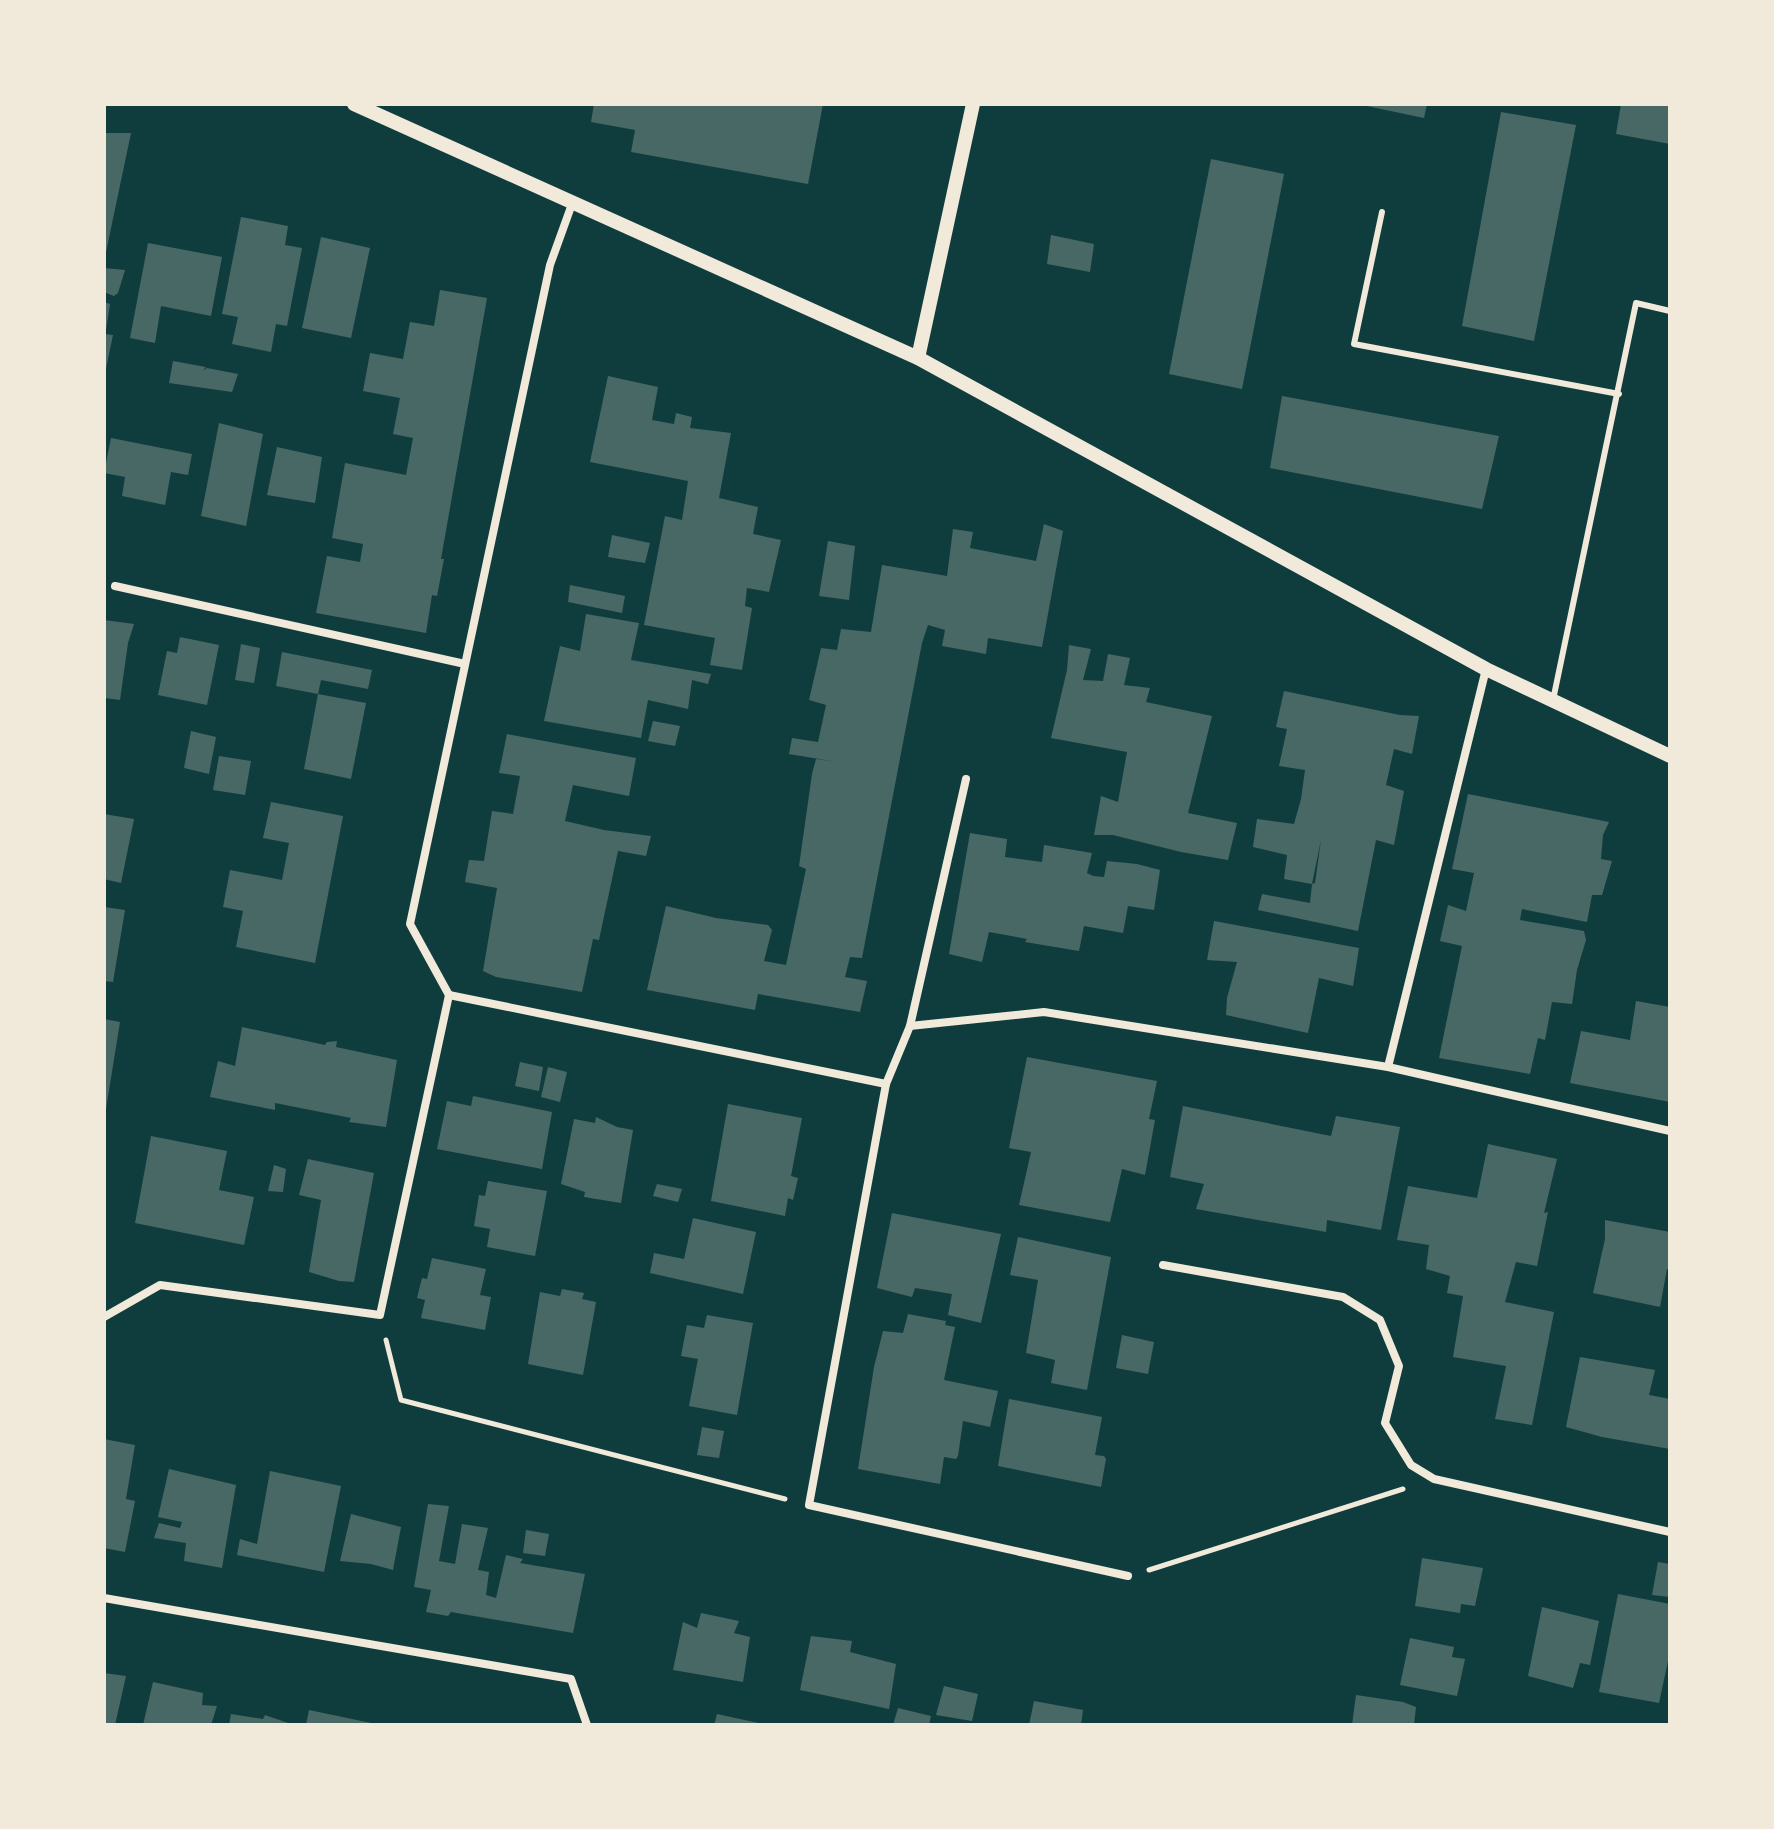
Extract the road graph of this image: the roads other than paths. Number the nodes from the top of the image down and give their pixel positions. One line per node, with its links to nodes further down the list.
1 (354, 104): 3 (street)
2 (973, 104): 6 (street)
3 (572, 204): 6 (street); 9 (street)
4 (1382, 212): 7 (lane)
5 (1670, 311): 7 (lane)
6 (918, 358): 10 (street)
7 (1619, 394): 11 (lane)
8 (115, 586): 9 (street)
9 (465, 664): 14 (street)
10 (1486, 669): 11 (street); 16 (street)
11 (1553, 702): 12 (street)
12 (1670, 756)
13 (966, 779): 15 (street)
14 (449, 995): 17 (street); 20 (street)
15 (910, 1026): 16 (street); 17 (street)
16 (1388, 1067): 18 (street)
17 (886, 1084): 22 (street)
18 (1670, 1131)
19 (1163, 1265): 21 (street)
20 (104, 1317)
21 (1670, 1532)
22 (1128, 1576)
23 (104, 1598): 24 (street)
24 (587, 1725)

